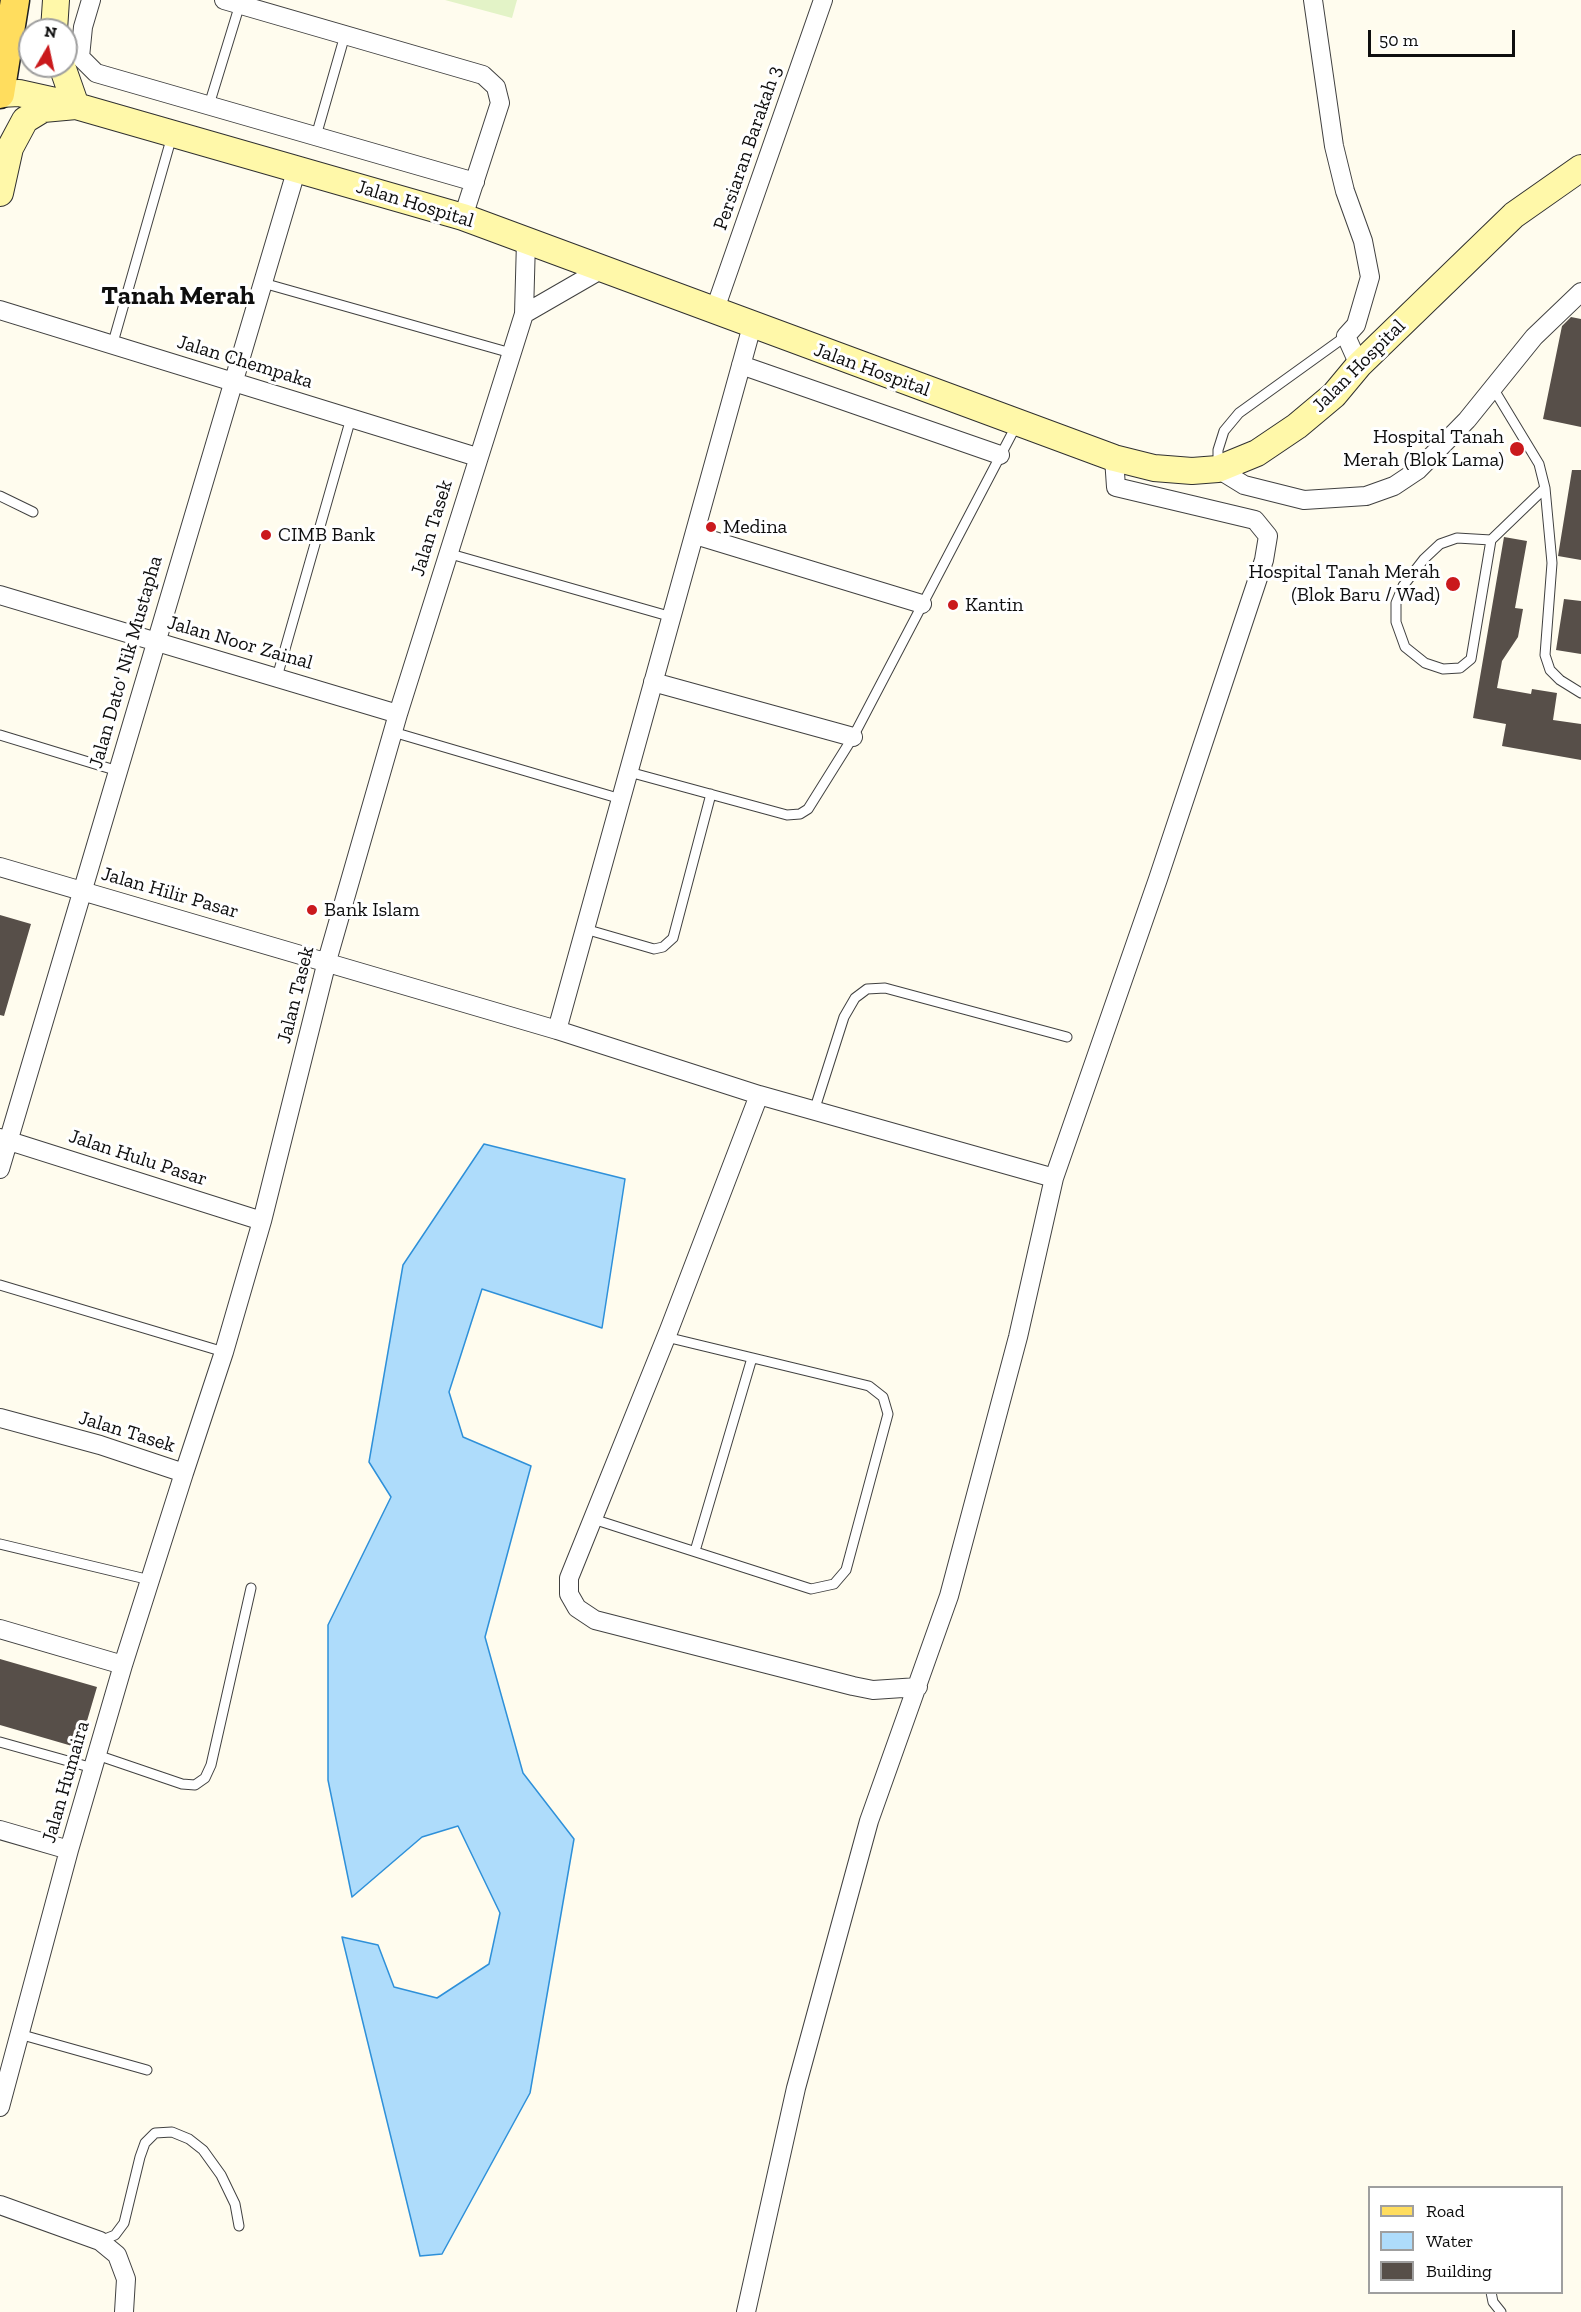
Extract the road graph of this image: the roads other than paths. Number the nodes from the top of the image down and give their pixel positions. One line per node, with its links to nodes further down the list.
1 (15, 0): 10 (main road)
2 (56, 0): 7 (main road)
3 (91, 0): 11 (street)
4 (823, 0): 25 (street, Persiaran Barakah 3)
5 (1313, 0): 28 (street)
6 (232, 2): 8 (street); 11 (lane)
7 (55, 18)
8 (345, 35): 14 (lane); 17 (street)
9 (66, 78): 12 (main road)
10 (0, 94): 12 (main road)
11 (209, 105): 14 (street)
12 (76, 106): 13 (main road, Jalan Hospital); 18 (main road, Jalan Hospital)
13 (172, 133): 15 (main road, Jalan Hospital); 29 (lane)
14 (316, 136): 17 (street)
15 (297, 168): 19 (main road, Jalan Hospital); 22 (street, Jalan Dato' Nik Mustapha)
16 (1581, 168): 31 (main road, Jalan Hospital)
17 (475, 182): 19 (street)
18 (0, 193)
19 (464, 217): 20 (main road, Jalan Hospital)
20 (526, 241): 21 (main road, Jalan Hospital); 26 (street, Jalan Tasek)
21 (602, 269): 25 (main road, Jalan Hospital); 26 (street)
22 (263, 283): 30 (lane); 33 (street, Jalan Dato' Nik Mustapha)
23 (1581, 292): 34 (street)
24 (0, 310): 29 (street, Jalan Chempaka)
25 (714, 312): 27 (main road, Jalan Hospital)
26 (524, 314): 30 (street, Jalan Tasek)
27 (752, 326): 32 (street); 36 (main road, Jalan Hospital)
28 (1346, 336): 31 (street); 40 (lane)
29 (112, 346): 33 (street, Jalan Chempaka)
30 (511, 353): 38 (street, Jalan Tasek)
31 (1359, 365): 40 (main road, Jalan Hospital)
32 (741, 366): 37 (street); 44 (street)
33 (233, 382): 35 (street, Jalan Chempaka); 50 (street, Jalan Dato' Nik Mustapha)
34 (1493, 388): 40 (street); 41 (lane)
35 (351, 418): 38 (street, Jalan Chempaka); 51 (lane)
36 (1017, 423): 37 (lane); 39 (main road, Jalan Hospital)
37 (1000, 455): 48 (lane)
38 (477, 457): 46 (street, Jalan Tasek)
39 (1114, 458): 40 (main road, Jalan Hospital); 71 (street)
40 (1218, 469)
41 (1545, 488): 45 (lane); 53 (lane)
42 (0, 496): 43 (lane)
43 (33, 512)
44 (694, 535): 48 (street); 49 (street)
45 (1491, 540): 45 (lane)
46 (447, 553): 49 (lane); 54 (street, Jalan Tasek)
47 (0, 595): 50 (street, Jalan Noor Zainal)
48 (922, 604): 56 (lane)
49 (672, 617): 52 (street)
50 (155, 641): 51 (street, Jalan Noor Zainal); 57 (street, Jalan Dato' Nik Mustapha)
51 (278, 677): 54 (street, Jalan Noor Zainal)
52 (653, 682): 56 (street); 58 (street)
53 (1581, 693)
54 (396, 723): 60 (lane); 64 (street, Jalan Tasek)
55 (0, 735): 57 (lane)
56 (853, 737): 59 (lane)
57 (118, 771): 62 (street, Jalan Dato' Nik Mustapha)
58 (629, 771): 59 (lane); 60 (street)
59 (711, 794): 63 (lane)
60 (621, 799): 63 (street)
61 (0, 867): 62 (street, Jalan Hilir Pasar)
62 (80, 890): 64 (street, Jalan Hilir Pasar); 69 (street, Jalan Dato' Nik Mustapha)
63 (585, 929): 65 (street)
64 (327, 961): 65 (street, Jalan Hilir Pasar); 72 (street, Jalan Tasek)
65 (557, 1030): 67 (street, Jalan Hilir Pasar)
66 (1067, 1037): 68 (lane)
67 (759, 1095): 68 (street, Jalan Hilir Pasar); 74 (street)
68 (814, 1111): 71 (street, Jalan Hilir Pasar)
69 (4, 1139): 70 (street, Jalan Dato' Nik Mustapha); 72 (street, Jalan Hulu Pasar)
70 (0, 1169)
71 (1054, 1178): 86 (street)
72 (262, 1221): 75 (street, Jalan Tasek)
73 (0, 1285): 75 (lane)
74 (666, 1337): 76 (lane); 79 (street)
75 (224, 1352): 78 (street, Jalan Tasek)
76 (752, 1358): 81 (lane); 81 (lane)
77 (0, 1418): 78 (street, Jalan Tasek)
78 (184, 1473): 82 (street, Jalan Humaira)
79 (593, 1519): 81 (lane); 86 (street)
80 (0, 1544): 82 (lane)
81 (694, 1551)
82 (150, 1580): 85 (street, Jalan Humaira)
83 (251, 1588): 88 (lane)
84 (0, 1629): 85 (street)
85 (123, 1665): 88 (street, Jalan Humaira)
86 (918, 1687): 99 (street)
87 (0, 1742): 88 (lane)
88 (95, 1761): 90 (street, Jalan Humaira)
89 (0, 1830): 90 (street)
90 (69, 1851): 91 (street, Jalan Humaira)
91 (20, 2034): 92 (lane); 93 (street, Jalan Humaira)
92 (147, 2070)
93 (0, 2106)
94 (0, 2205): 96 (street)
95 (239, 2226): 96 (lane)
96 (100, 2241): 98 (street)
97 (1491, 2294): 100 (lane)
98 (124, 2312)
99 (746, 2312)
100 (1501, 2312)

